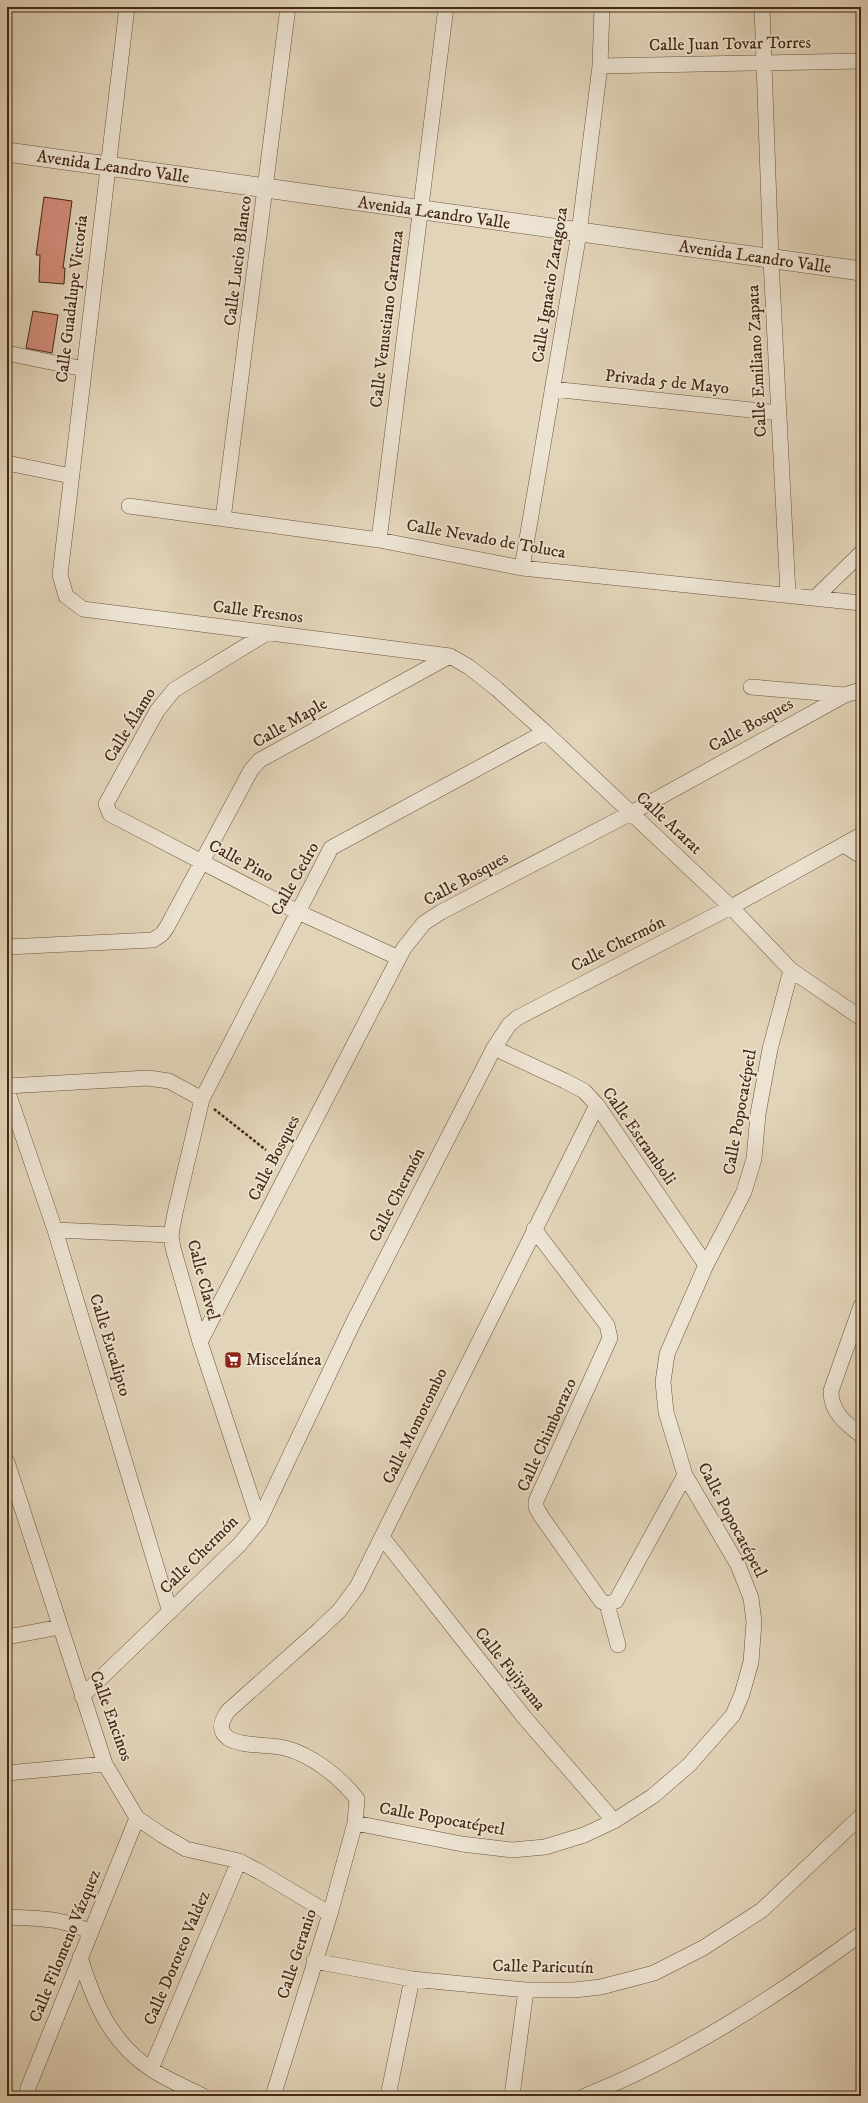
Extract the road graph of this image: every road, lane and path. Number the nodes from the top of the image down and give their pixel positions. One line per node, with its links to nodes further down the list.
1 (127, 7): 10 (street, Calle Guadalupe Victoria)
2 (288, 7): 11 (street, Calle Lucio Blanco)
3 (446, 7): 12 (street, Calle Venustiano Carranza)
4 (602, 7): 8 (street, Calle Ignacio Zaragoza)
5 (762, 7): 7 (street, Calle Emiliano Zapata)
6 (861, 61): 7 (street, Calle Juan Tovar Torres)
7 (765, 63): 8 (street, Calle Juan Tovar Torres); 14 (street, Calle Emiliano Zapata)
8 (600, 66): 13 (street, Calle Ignacio Zaragoza)
9 (7, 152): 10 (street, Avenida Leandro Valle)
10 (107, 165): 11 (street, Avenida Leandro Valle); 17 (street, Calle Guadalupe Victoria)
11 (266, 189): 12 (street, Avenida Leandro Valle); 23 (street, Calle Lucio Blanco)
12 (420, 211): 13 (street, Avenida Leandro Valle); 24 (street, Calle Venustiano Carranza)
13 (579, 233): 14 (street, Avenida Leandro Valle); 18 (street, Calle Ignacio Zaragoza)
14 (771, 260): 15 (street, Avenida Leandro Valle); 19 (street, Calle Emiliano Zapata)
15 (861, 271)
16 (7, 353): 17 (street)
17 (84, 369): 21 (street, Calle Guadalupe Victoria)
18 (552, 389): 19 (street, Privada 5 de Mayo); 26 (street, Calle Ignacio Zaragoza)
19 (779, 413): 27 (street, Calle Emiliano Zapata)
20 (7, 463): 21 (street)
21 (71, 476): 28 (street, Calle Guadalupe Victoria)
22 (129, 506): 23 (street, Calle Nevado de Toluca)
23 (223, 519): 24 (street, Calle Nevado de Toluca)
24 (380, 540): 26 (street, Calle Nevado de Toluca)
25 (861, 553): 29 (street)
26 (522, 568): 27 (street, Calle Nevado de Toluca)
27 (788, 594): 29 (street, Calle Nevado de Toluca)
28 (66, 596): 31 (street, Calle Fresnos)
29 (816, 597): 30 (street, Calle Nevado de Toluca)
30 (861, 603)
31 (267, 633): 32 (street, Calle Fresnos); 38 (street, Calle Álamo)
32 (450, 656): 36 (street, Calle Ararat); 42 (street, Calle Maple)
33 (751, 687): 35 (street)
34 (861, 690): 35 (street, Calle Bosques)
35 (844, 695): 37 (street, Calle Bosques)
36 (544, 732): 37 (street, Calle Ararat); 44 (street, Calle Cedro)
37 (631, 813): 43 (street, Calle Ararat); 46 (street, Calle Bosques)
38 (110, 814): 42 (street, Calle Pino)
39 (861, 835): 40 (street, Calle Chermón)
40 (844, 844): 41 (street); 43 (street, Calle Chermón)
41 (861, 856)
42 (202, 862): 44 (street, Calle Pino); 45 (street, Calle Maple)
43 (731, 907): 47 (street, Calle Ararat); 49 (street, Calle Chermón)
44 (298, 912): 46 (street, Calle Pino); 52 (street, Calle Cedro)
45 (7, 946)
46 (399, 958): 60 (street, Calle Bosques)
47 (791, 970): 48 (street, Calle Ararat); 58 (street, Calle Popocatépetl)
48 (861, 1018)
49 (494, 1048): 53 (street, Calle Estramboli); 65 (street, Calle Chermón)
50 (7, 1086): 52 (street)
51 (7, 1090): 55 (street, Calle Eucalipto)
52 (202, 1099): 54 (path); 57 (street, Calle Clavel)
53 (597, 1104): 56 (street, Calle Momotombo); 58 (street, Calle Estramboli)
54 (266, 1150)
55 (56, 1230): 57 (street); 68 (street, Calle Eucalipto)
56 (534, 1230): 66 (street, Calle Momotombo); 67 (street, Calle Chimborazo)
57 (171, 1234): 60 (street, Calle Clavel)
58 (706, 1265): 63 (street, Calle Popocatépetl)
59 (861, 1306): 61 (street)
60 (200, 1342): 65 (street, Calle Clavel)
61 (861, 1435)
62 (7, 1462): 64 (street, Calle Encinos)
63 (685, 1475): 67 (street); 78 (street, Calle Popocatépetl)
64 (14, 1504): 69 (street, Calle Encinos)
65 (259, 1521): 68 (street, Calle Chermón)
66 (382, 1536): 73 (street, Calle Momotombo); 78 (street, Calle Fujiyama)
67 (607, 1604): 71 (street)
68 (170, 1612): 72 (street, Calle Chermón)
69 (60, 1627): 70 (street); 72 (street, Calle Encinos)
70 (7, 1636)
71 (618, 1645)
72 (82, 1696): 74 (street, Calle Encinos)
73 (221, 1728): 79 (street, Calle Popocatépetl)
74 (105, 1764): 75 (street); 77 (street, Calle Encinos)
75 (7, 1773)
76 (861, 1816): 88 (street, Calle Paricutín)
77 (137, 1818): 80 (street, Calle Encinos); 83 (street, Calle Filomeno Vázquez)
78 (614, 1821): 79 (street, Calle Popocatépetl)
79 (355, 1823): 81 (street, Calle Geranio)
80 (239, 1861): 81 (street, Calle Encinos); 89 (street, Calle Doroteo Valdez)
81 (330, 1914): 86 (street, Calle Geranio)
82 (7, 1917): 83 (street)
83 (91, 1932): 85 (street, Calle Filomeno Vázquez)
84 (861, 1934): 91 (street)
85 (80, 1957): 89 (street); 90 (street, Calle Filomeno Vázquez)
86 (314, 1961): 87 (street, Calle Paricutín); 93 (street, Calle Geranio)
87 (412, 1979): 88 (street, Calle Paricutín); 94 (street)
88 (526, 1990): 95 (street)
89 (151, 2069): 92 (street)
90 (28, 2088)
91 (591, 2095)
92 (203, 2096)
93 (273, 2096)
94 (388, 2096)
95 (512, 2096)

